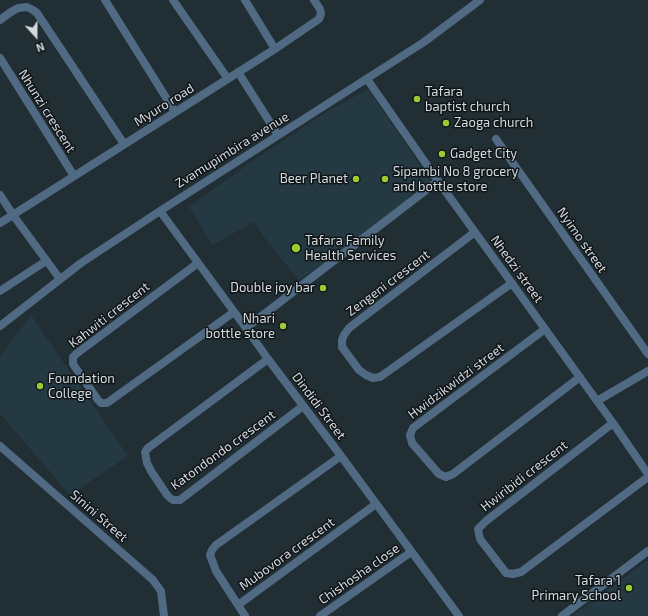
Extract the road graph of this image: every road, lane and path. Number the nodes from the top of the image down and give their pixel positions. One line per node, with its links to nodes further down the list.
1 (105, 0): 12 (street)
2 (173, 0): 10 (street)
3 (244, 0): 7 (street)
4 (314, 0): 7 (street, Myuro road)
5 (480, 0): 11 (street, Zvamupimbira avenue)
6 (0, 20): 15 (street)
7 (276, 49): 9 (street, Myuro road)
8 (0, 58): 16 (street, Nhunzi crescent)
9 (238, 72): 10 (street, Myuro road); 13 (street)
10 (228, 79): 12 (street, Myuro road)
11 (367, 79): 13 (street, Zvamupimbira avenue); 17 (street, Nhedzi street)
12 (175, 112): 15 (street, Myuro road)
13 (278, 135): 19 (street, Zvamupimbira avenue)
14 (496, 139): 32 (street, Nyimo street)
15 (124, 144): 16 (street, Myuro road)
16 (74, 176): 20 (street, Myuro road)
17 (438, 181): 22 (street, Nhedzi street); 30 (street)
18 (0, 195): 20 (street)
19 (160, 210): 24 (street, Dindidi Street); 25 (street, Zvamupimbira avenue)
20 (13, 215): 21 (street, Myuro road); 23 (street)
21 (0, 223)
22 (475, 232): 26 (street, Nhedzi street); 26 (street, Zengeni crescent)
23 (46, 261): 25 (street); 27 (street)
24 (198, 263): 28 (street, Dindidi Street); 28 (street, Kahwiti crescent)
25 (60, 279): 29 (street, Zvamupimbira avenue)
26 (512, 283): 31 (street, Nhedzi street)
27 (0, 291)
28 (234, 312): 30 (street, Dindidi Street)
29 (0, 326)
30 (246, 328): 33 (street, Dindidi Street)
31 (545, 329): 35 (street, Nhedzi street); 35 (street, Hwidzikwidzi street)
32 (648, 354)
33 (268, 359): 37 (street, Dindidi Street); 37 (street, Katondondo crescent)
34 (648, 371): 36 (street)
35 (580, 377): 36 (street, Nhedzi street)
36 (597, 401): 38 (street, Nhedzi street)
37 (303, 406): 40 (street, Dindidi Street)
38 (613, 423): 41 (street, Nhedzi street); 41 (street, Hwiribidi crescent)
39 (0, 446): 46 (street, Sinini Street)
40 (341, 456): 42 (street, Dindidi Street); 45 (street, Mubovora crescent)
41 (648, 475)
42 (376, 504): 44 (street, Dindidi Street); 45 (street, Mubovora crescent)
43 (648, 551): 50 (street)
44 (411, 552): 48 (street, Chishosha close); 49 (street, Dindidi Street)
45 (238, 605): 47 (street)
46 (164, 616)
47 (245, 616)
48 (320, 616)
49 (459, 616)
50 (562, 616)

